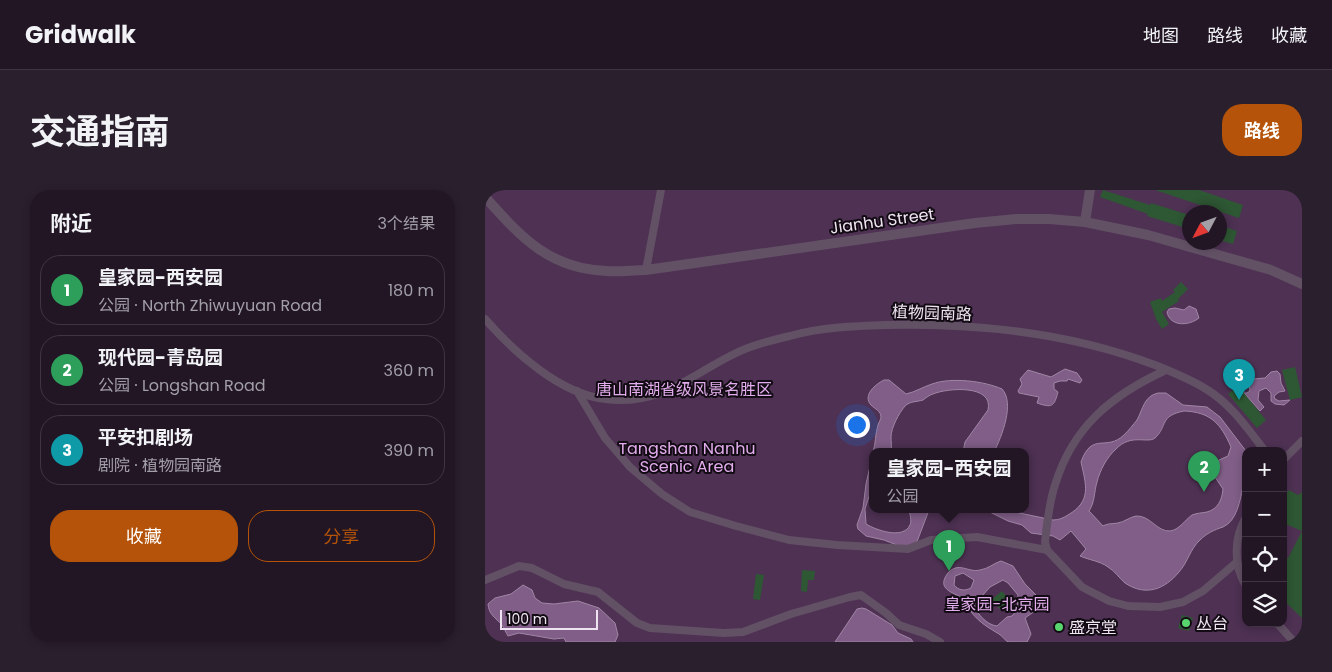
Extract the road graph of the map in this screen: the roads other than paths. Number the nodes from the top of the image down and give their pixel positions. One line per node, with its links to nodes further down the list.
1 (661, 190): 5 (street)
2 (1090, 190): 4 (street)
3 (485, 197): 5 (street, Jianhu Street)
4 (1085, 222): 5 (street, Jianhu Street); 6 (street, Jianhu Street)
5 (646, 270)
6 (1302, 284)
7 (485, 320): 9 (street, 植物园南路)
8 (1166, 370): 9 (street, 植物园南路); 11 (street, 植物园南路); 14 (street)
9 (577, 391): 14 (street)
10 (1302, 441): 12 (street)
11 (1262, 447)
12 (1287, 456)
13 (1242, 526): 15 (street)
14 (1046, 546): 15 (street)
15 (1237, 562): 17 (street)
16 (485, 580): 19 (street)
17 (1244, 582)
18 (1281, 627): 20 (street)
19 (940, 642)
20 (1294, 642)

